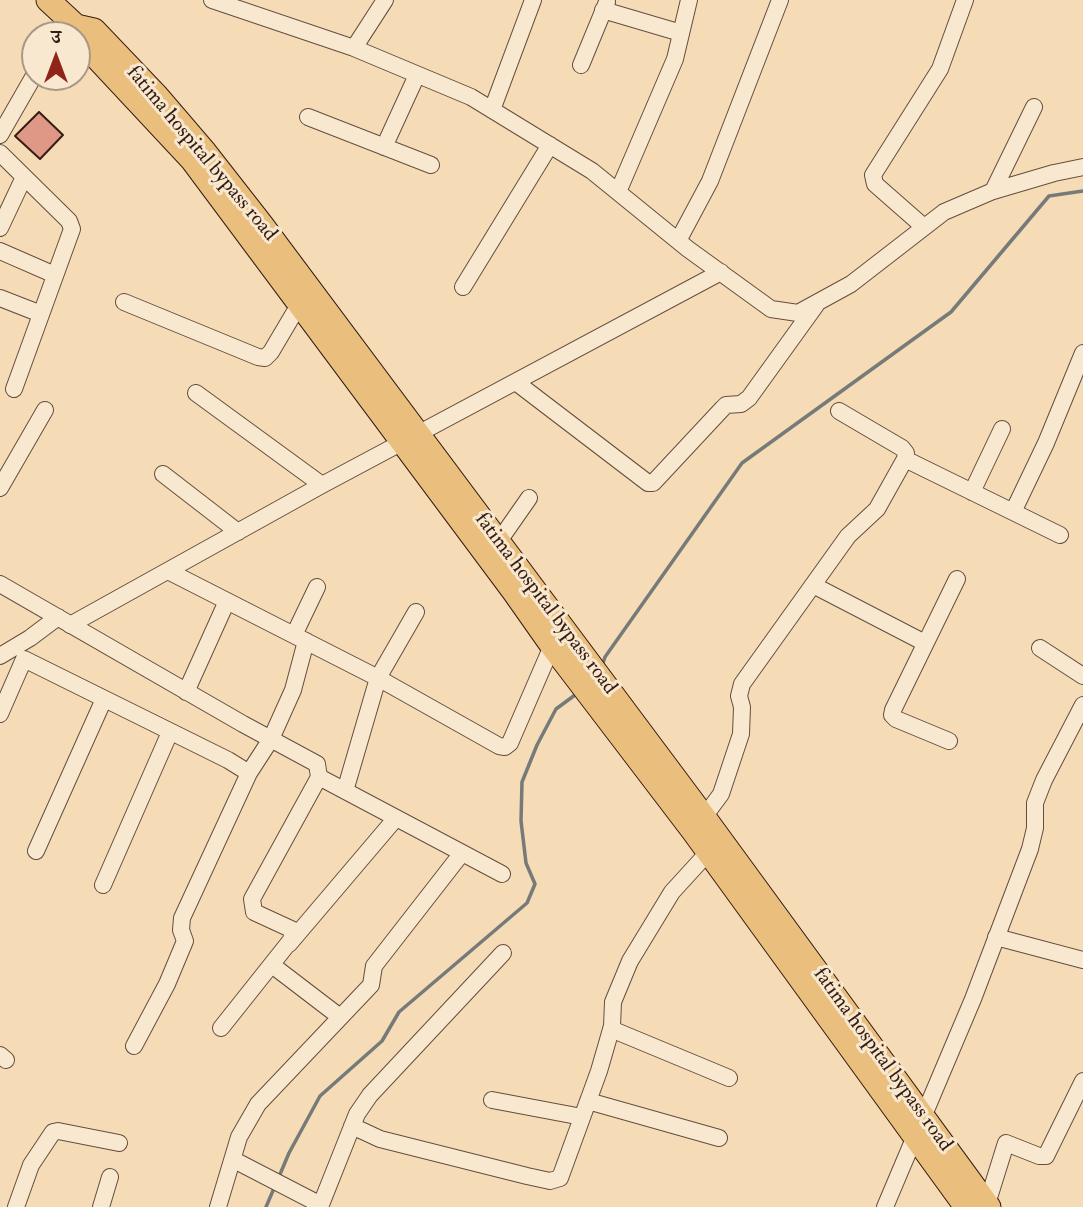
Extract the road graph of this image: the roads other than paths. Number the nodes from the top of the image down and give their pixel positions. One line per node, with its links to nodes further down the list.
1 (48, 0): 9 (highway, fatima hospital bypass road)
2 (212, 0): 12 (street)
3 (384, 0): 12 (street)
4 (533, 0): 18 (street)
5 (689, 0): 11 (street)
6 (780, 0): 31 (street)
7 (965, 0): 29 (street)
8 (606, 5): 11 (street); 14 (street)
9 (63, 21)
10 (91, 30): 48 (highway, fatima hospital bypass road)
11 (681, 33): 28 (street)
12 (354, 48): 15 (street)
13 (91, 52): 39 (highway, fatima hospital bypass road)
14 (581, 65)
15 (417, 75): 18 (street); 22 (street)
16 (25, 91): 20 (street)
17 (1034, 107): 27 (street)
18 (492, 110): 21 (street)
19 (308, 117): 22 (street)
20 (0, 135)
21 (550, 145): 28 (street); 35 (street)
22 (384, 147): 24 (street)
23 (0, 153): 26 (street)
24 (431, 165)
25 (1083, 167): 27 (street)
26 (24, 177): 30 (street); 34 (street)
27 (993, 191): 29 (street)
28 (618, 192): 31 (street)
29 (925, 227): 37 (street)
30 (0, 228)
31 (678, 241): 33 (street)
32 (0, 251): 34 (street)
33 (720, 272): 37 (street); 42 (street)
34 (55, 275): 40 (street)
35 (463, 287)
36 (0, 298): 40 (street)
37 (820, 301): 42 (street)
38 (124, 302): 39 (street)
39 (300, 303): 48 (highway, fatima hospital bypass road)
40 (41, 314): 43 (street)
41 (1083, 353): 55 (street)
42 (517, 383): 48 (street)
43 (14, 388)
44 (196, 393): 51 (street)
45 (45, 410): 52 (street)
46 (839, 411): 49 (street)
47 (1002, 429): 53 (street)
48 (410, 439): 51 (street); 58 (highway, fatima hospital bypass road); 64 (highway, fatima hospital bypass road)
49 (905, 459): 53 (street); 62 (street)
50 (163, 474): 56 (street)
51 (322, 485): 56 (street)
52 (0, 488)
53 (972, 492): 55 (street)
54 (529, 498): 58 (street)
55 (1013, 512): 57 (street)
56 (238, 532): 59 (street)
57 (1060, 535)
58 (499, 541): 64 (highway, fatima hospital bypass road)
59 (168, 571): 65 (street); 67 (street)
60 (957, 579): 69 (street)
61 (0, 584): 67 (street)
62 (813, 585): 69 (street); 85 (street)
63 (317, 587): 68 (street)
64 (522, 587): 70 (highway, fatima hospital bypass road); 85 (highway, fatima hospital bypass road)
65 (227, 601): 68 (street); 75 (street)
66 (416, 612): 74 (street)
67 (64, 621): 72 (street); 75 (street)
68 (300, 638): 74 (street); 80 (street)
69 (925, 643): 81 (street)
70 (552, 646): 74 (street); 87 (highway, fatima hospital bypass road)
71 (1040, 648): 73 (street)
72 (9, 651): 76 (street); 78 (street)
73 (1083, 676)
74 (378, 678): 84 (street)
75 (186, 692): 80 (street)
76 (104, 699): 79 (street); 88 (street)
77 (1083, 705): 92 (street)
78 (0, 714)
79 (170, 732): 82 (street); 91 (street)
80 (271, 739): 82 (street); 83 (street)
81 (949, 741)
82 (249, 773): 100 (street)
83 (319, 778): 84 (street); 93 (street)
84 (345, 791): 86 (street)
85 (704, 817): 87 (highway, fatima hospital bypass road)
86 (396, 818): 89 (street); 93 (street)
87 (714, 846): 99 (street); 106 (highway, fatima hospital bypass road)
88 (36, 852)
89 (462, 853): 90 (street); 97 (street)
90 (502, 874)
91 (103, 885)
92 (996, 937): 95 (street); 106 (street)
93 (288, 946): 96 (street)
94 (503, 953): 105 (street)
95 (1083, 960)
96 (272, 965): 97 (street); 98 (street)
97 (340, 1017): 109 (street)
98 (221, 1028)
99 (611, 1029): 101 (street); 104 (street)
100 (134, 1046)
101 (729, 1078)
102 (1083, 1081): 112 (street)
103 (492, 1100): 104 (street)
104 (585, 1109): 105 (street); 107 (street)
105 (352, 1126): 111 (street)
106 (918, 1126): 112 (highway, fatima hospital bypass road); 116 (street)
107 (719, 1138)
108 (119, 1143): 113 (street)
109 (234, 1160): 111 (street); 115 (street)
110 (110, 1177): 114 (street)
111 (320, 1206)
112 (981, 1206)
113 (16, 1207)
114 (101, 1207)
115 (218, 1207)
116 (885, 1207)

